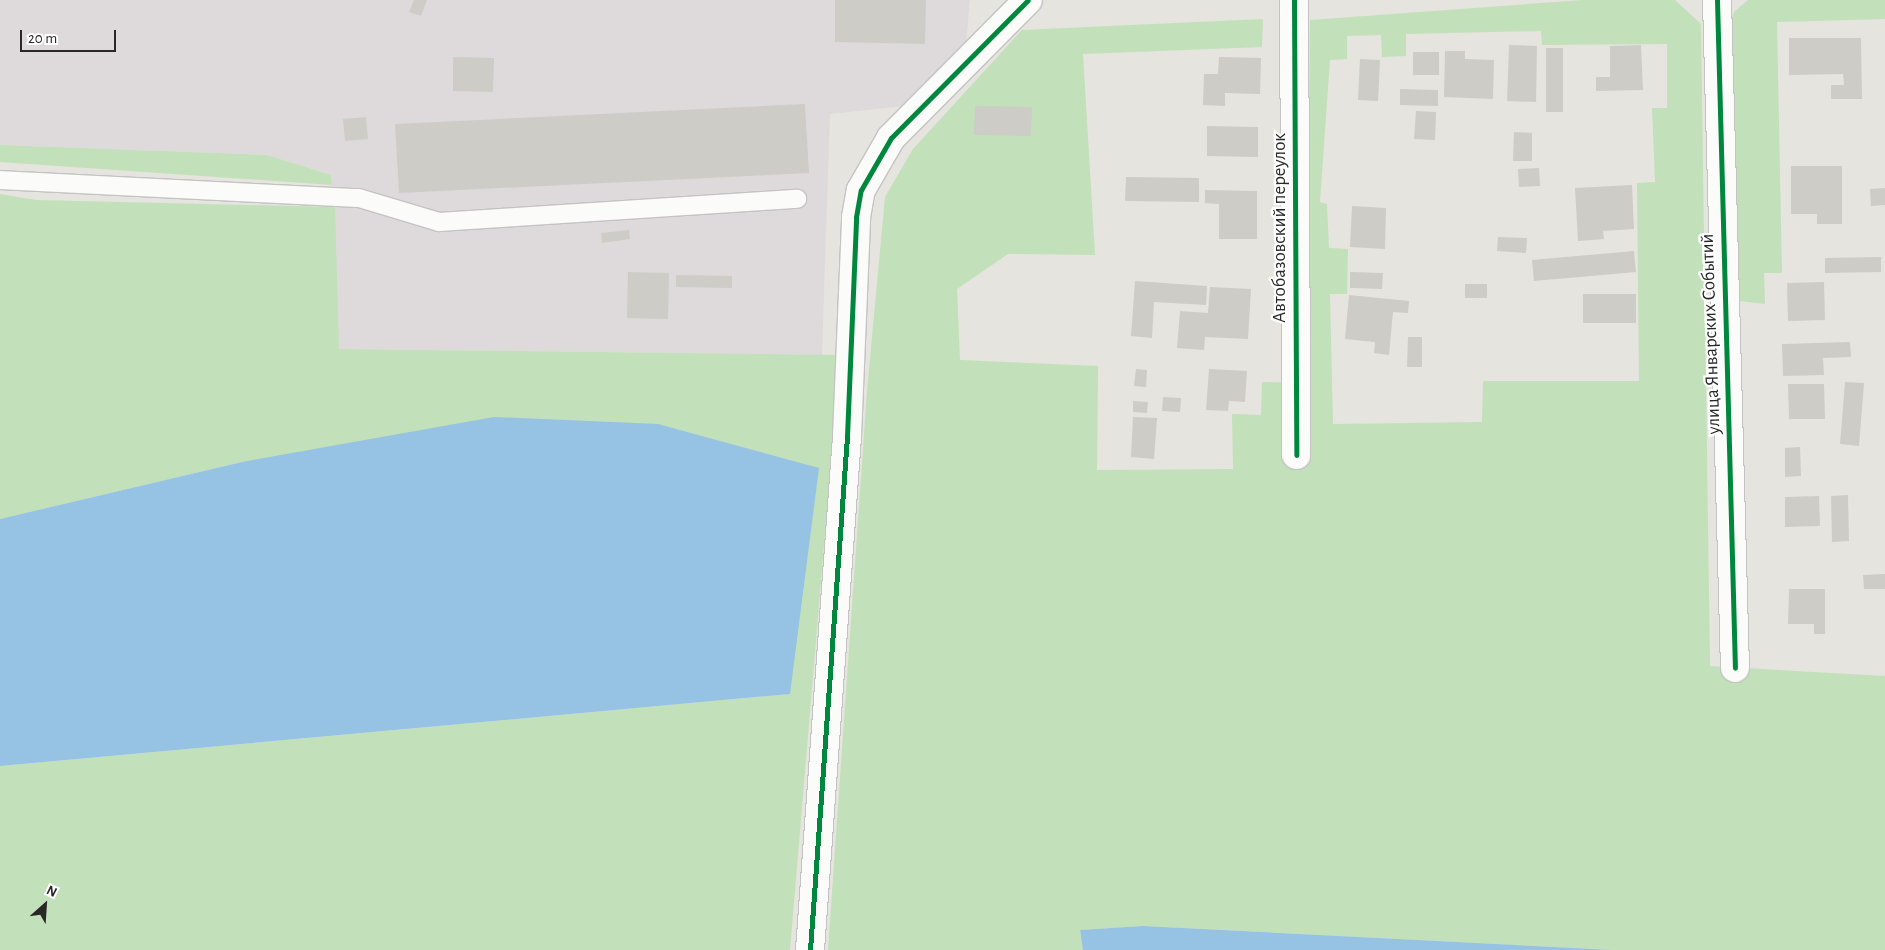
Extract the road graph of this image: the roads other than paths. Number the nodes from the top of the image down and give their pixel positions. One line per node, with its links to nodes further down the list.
1 (1028, 0): 8 (street)
2 (1294, 0): 6 (street, Автобазовский переулок)
3 (1717, 0): 7 (street, улица Январских Событий)
4 (0, 180): 5 (lane)
5 (797, 199)
6 (1296, 455)
7 (1735, 668)
8 (810, 950)

